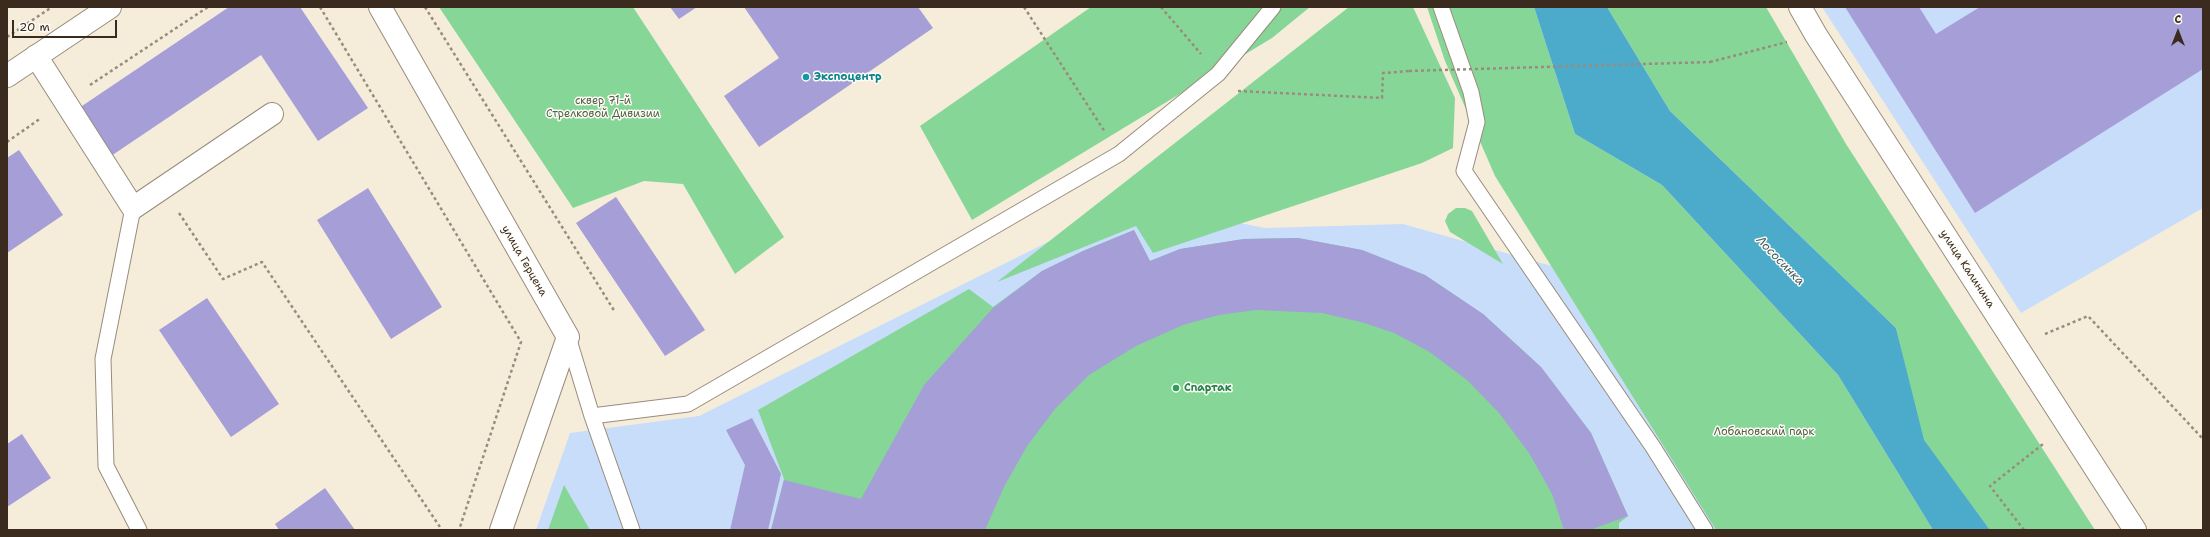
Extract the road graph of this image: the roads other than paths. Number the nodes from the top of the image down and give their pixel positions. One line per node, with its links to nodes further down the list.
1 (110, 7): 6 (street)
2 (380, 7): 10 (street, улица Герцена)
3 (1273, 7): 11 (lane)
4 (1441, 7): 15 (lane)
5 (1800, 7): 16 (street, улица Калинина)
6 (36, 56): 7 (street); 9 (street)
7 (7, 76)
8 (272, 114): 9 (street)
9 (133, 208): 12 (lane)
10 (568, 337): 11 (lane); 13 (street)
11 (592, 416): 14 (lane)
12 (139, 530)
13 (501, 530)
14 (632, 530)
15 (1706, 530)
16 (2135, 530)

